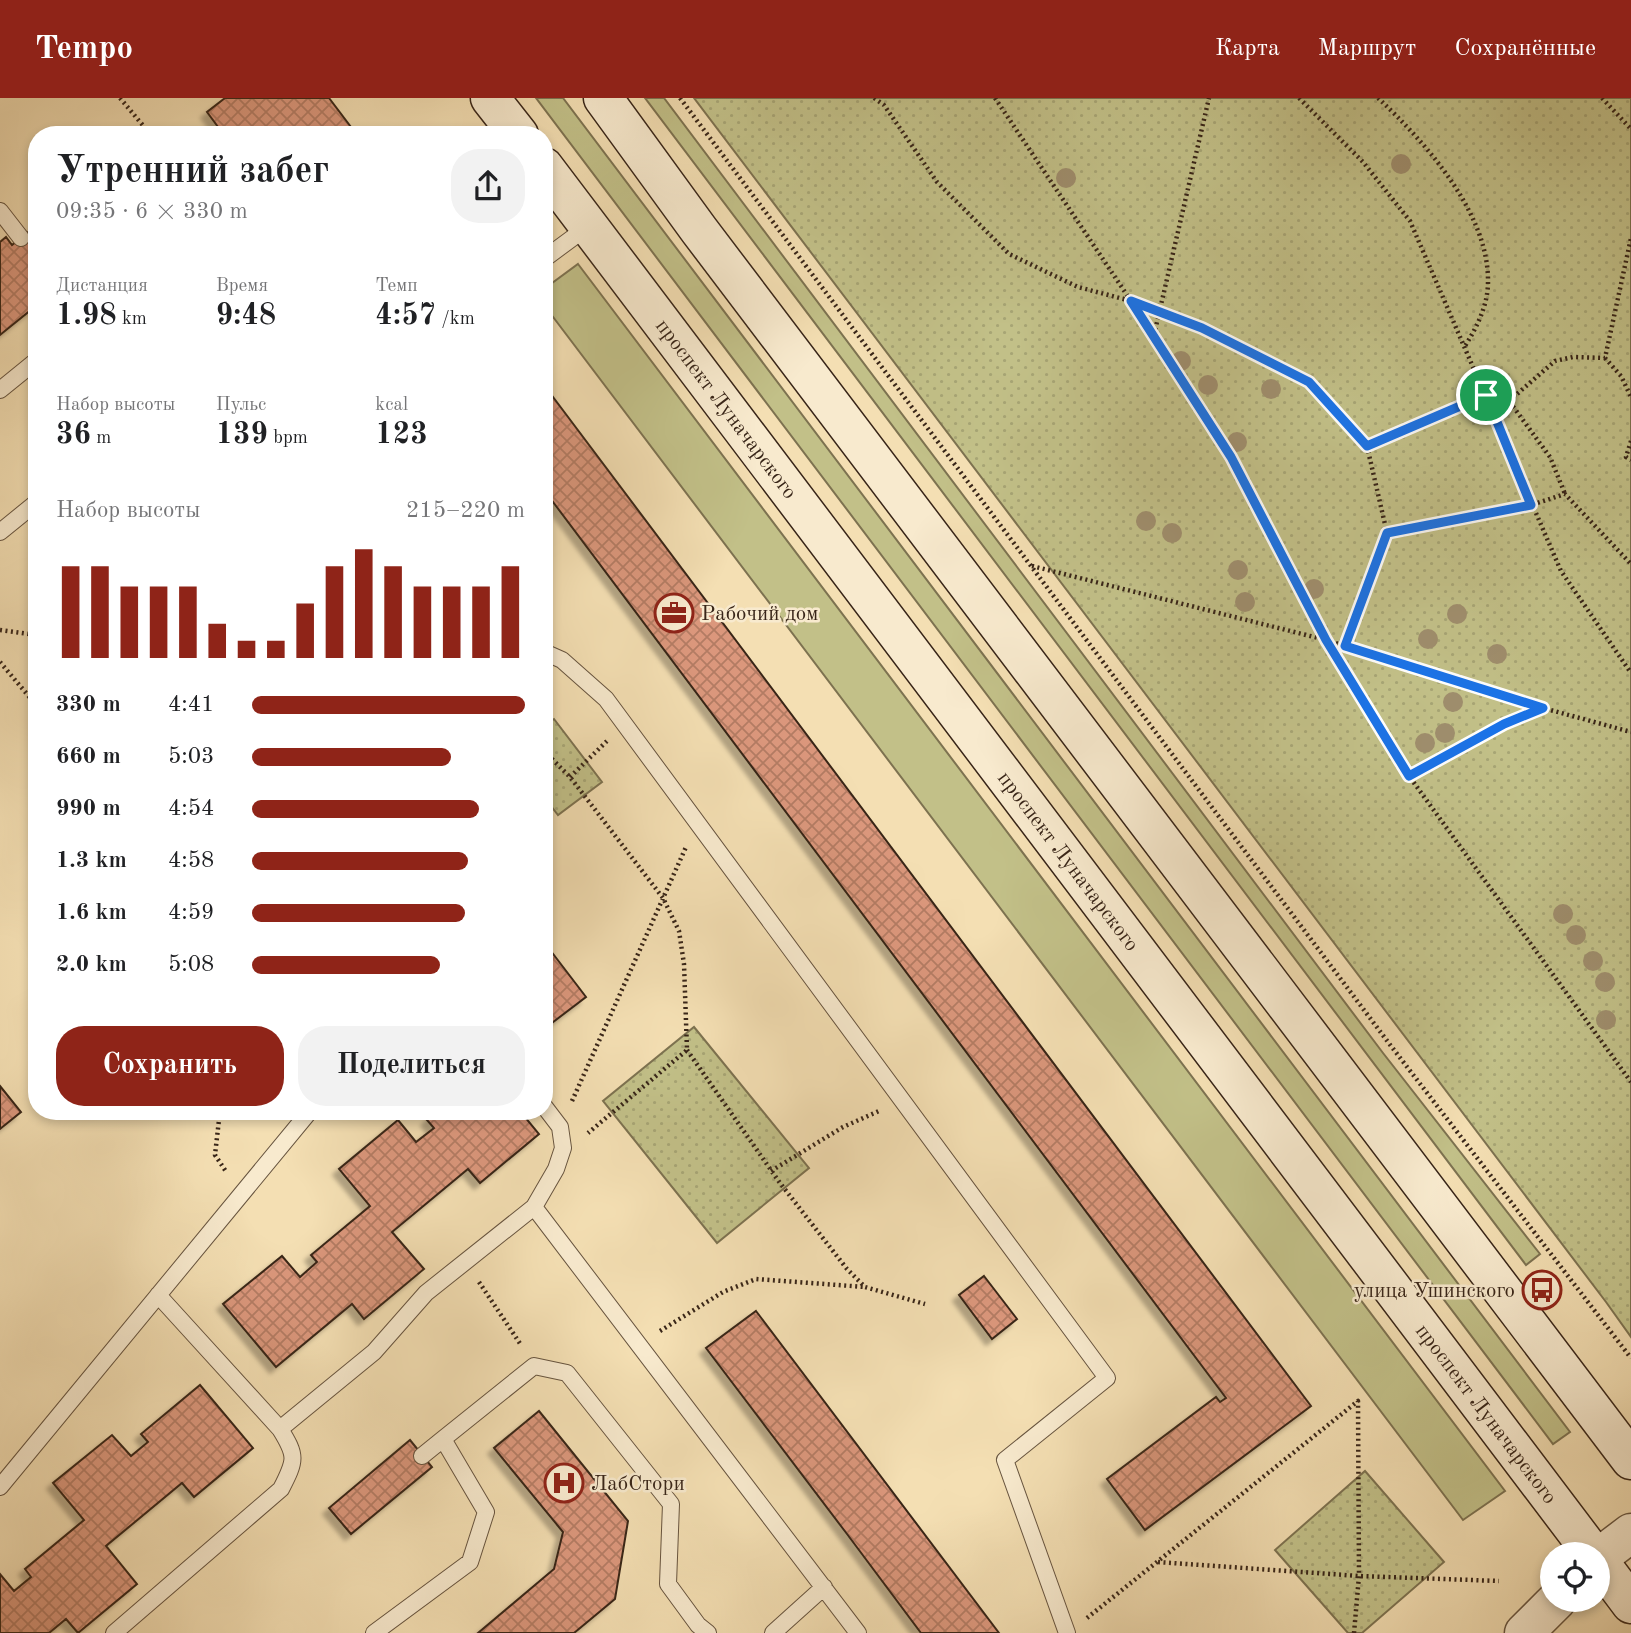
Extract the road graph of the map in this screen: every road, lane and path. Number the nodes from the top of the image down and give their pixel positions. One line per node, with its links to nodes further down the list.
1 (120, 98): 11 (path)
2 (490, 98): 12 (main road)
3 (603, 98): 80 (main road)
4 (680, 98): 41 (path)
5 (874, 98): 20 (path)
6 (995, 98): 20 (path)
7 (1209, 98): 21 (path)
8 (1299, 98): 23 (path)
9 (1378, 98): 23 (path)
10 (1602, 98): 13 (path)
11 (143, 126)
12 (512, 126)
13 (1631, 129)
14 (553, 178): 16 (main road, проспект Луначарского)
15 (0, 211): 17 (lane)
16 (590, 225): 19 (lane); 83 (main road, проспект Луначарского)
17 (21, 238)
18 (1631, 238): 24 (path)
19 (553, 252)
20 (1131, 301): 21 (path); 22 (path)
21 (1160, 310): 22 (path); 33 (path)
22 (1153, 336): 44 (path)
23 (1465, 346): 29 (path)
24 (1605, 358): 26 (path); 31 (path)
25 (28, 367): 28 (lane)
26 (1621, 376): 27 (path); 30 (path)
27 (1631, 377)
28 (0, 390)
29 (1486, 395): 31 (path); 33 (path); 36 (path)
30 (1631, 397)
31 (1509, 401): 35 (path)
32 (1631, 441): 34 (path)
33 (1367, 446): 39 (path)
34 (1631, 460)
35 (1565, 494): 36 (path); 40 (path)
36 (1531, 505): 39 (path); 49 (path)
37 (28, 509): 38 (lane)
38 (0, 532)
39 (1387, 533): 45 (path)
40 (1631, 564)
41 (1031, 566): 44 (path); 75 (path)
42 (0, 630): 43 (path)
43 (28, 634)
44 (1326, 640): 45 (path); 48 (path)
45 (1345, 646): 48 (path); 51 (path)
46 (553, 656): 52 (lane)
47 (0, 662): 50 (path)
48 (1339, 662): 55 (path)
49 (1631, 673)
50 (28, 695)
51 (1543, 708): 53 (path); 55 (path)
52 (625, 724): 56 (path); 57 (lane)
53 (1631, 732)
54 (553, 760): 56 (path)
55 (1409, 776): 60 (path)
56 (570, 777): 58 (path)
57 (697, 822): 58 (path); 61 (lane)
58 (663, 898): 59 (path); 65 (path)
59 (687, 1050): 66 (path); 67 (path)
60 (1631, 1082)
61 (902, 1101): 67 (path); 92 (lane)
62 (553, 1118): 65 (lane)
63 (219, 1120): 68 (path)
64 (303, 1120): 68 (lane)
65 (560, 1127): 66 (lane)
66 (563, 1149): 69 (lane)
67 (771, 1171): 71 (path)
68 (241, 1194): 72 (lane)
69 (534, 1207): 70 (lane); 74 (lane)
70 (465, 1261): 76 (path); 77 (lane)
71 (865, 1287): 73 (path); 74 (path)
72 (158, 1295): 77 (lane); 81 (lane)
73 (925, 1304)
74 (639, 1345): 89 (lane)
75 (1631, 1358)
76 (534, 1366): 78 (lane); 93 (lane)
77 (280, 1429): 94 (lane)
78 (443, 1439): 79 (lane); 95 (lane)
79 (422, 1456)
80 (1631, 1460)
81 (0, 1488)
82 (1631, 1533): 84 (main road)
83 (1584, 1542)
84 (1610, 1550)
85 (1157, 1562): 87 (path); 87 (path); 92 (path)
86 (1610, 1575): 90 (main road)
87 (1359, 1576): 88 (path); 98 (path)
88 (1499, 1581)
89 (824, 1587): 96 (lane); 97 (lane)
90 (1631, 1604)
91 (1546, 1612): 99 (main road)
92 (1073, 1629)
93 (698, 1630)
94 (114, 1633)
95 (374, 1633)
96 (773, 1633)
97 (858, 1633)
98 (1354, 1633)
99 (1524, 1633)

